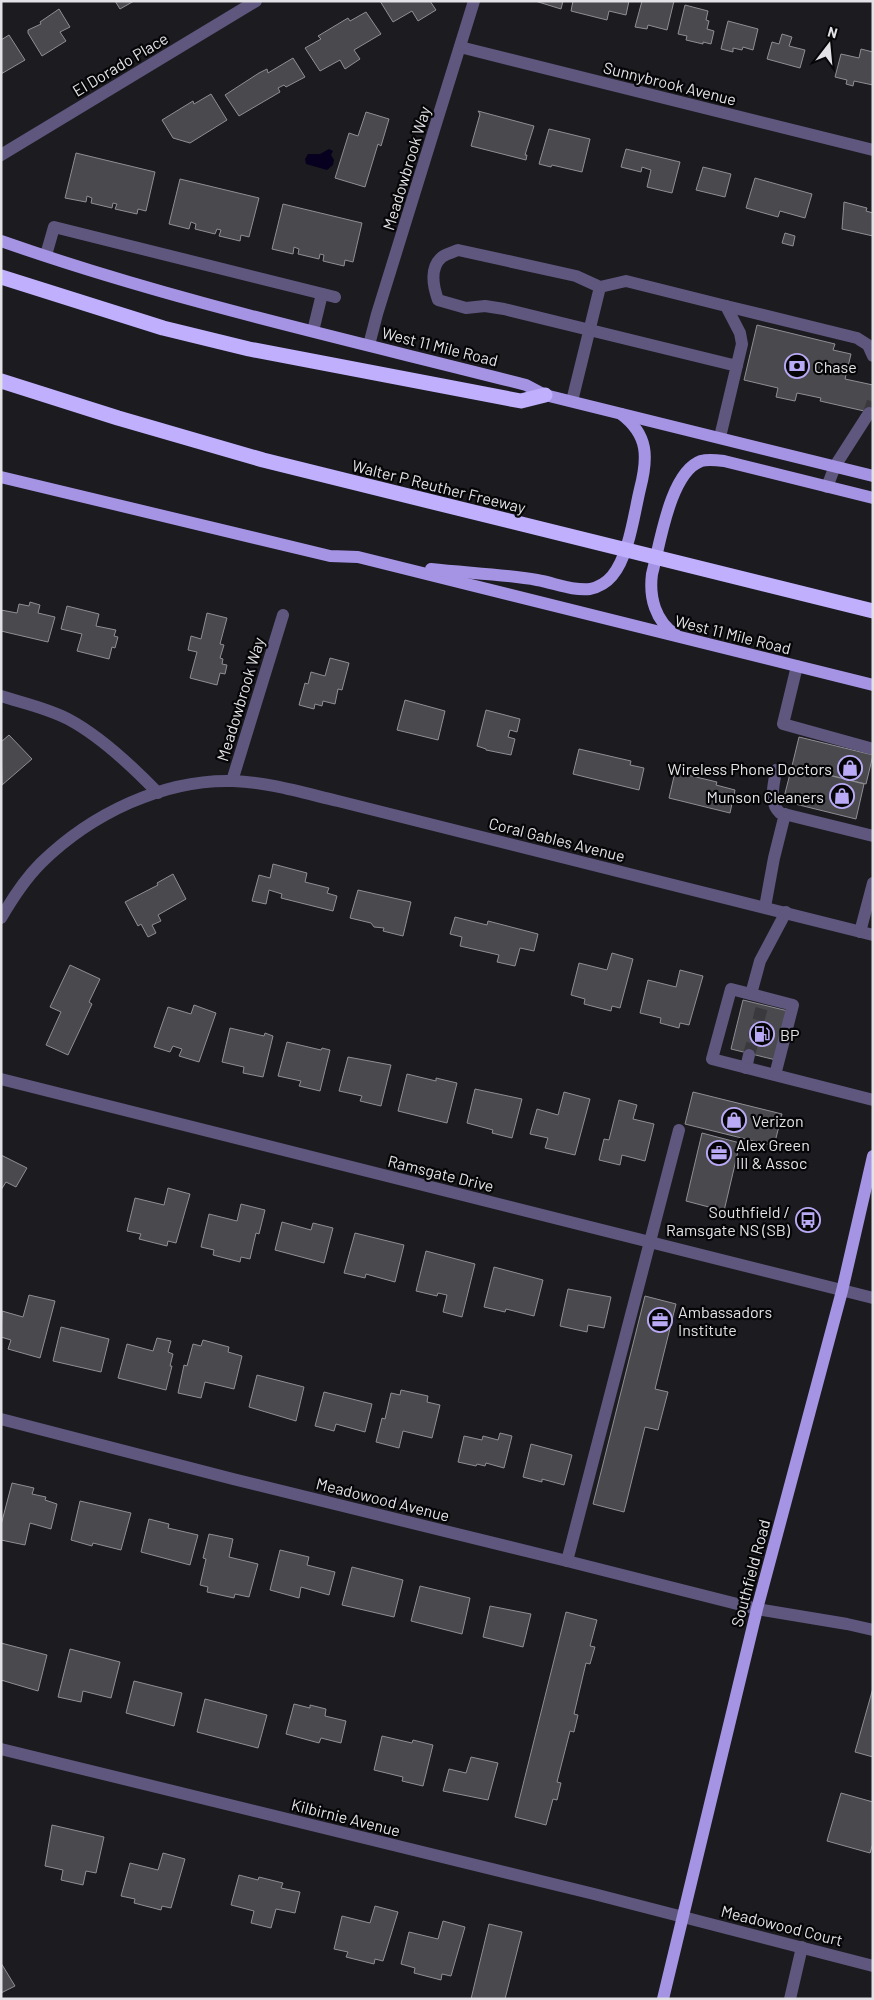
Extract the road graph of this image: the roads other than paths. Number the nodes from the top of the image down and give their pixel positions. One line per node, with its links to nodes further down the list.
1 (256, 1): 5 (street, El Dorado Place)
2 (474, 1): 3 (street, Meadowbrook Way)
3 (460, 47): 4 (street, Sunnybrook Avenue); 15 (street, Meadowbrook Way)
4 (873, 150)
5 (1, 155)
6 (1, 240): 7 (main road, West 11 Mile Road)
7 (46, 255): 10 (street); 14 (main road, West 11 Mile Road)
8 (1, 276): 19 (highway)
9 (600, 287): 12 (street); 13 (street); 13 (street)
10 (322, 294): 11 (street); 14 (street)
11 (335, 297)
12 (726, 306): 16 (street); 17 (street)
13 (589, 329): 17 (street); 20 (street)
14 (313, 331): 15 (main road, West 11 Mile Road)
15 (369, 345): 19 (main road, West 11 Mile Road)
16 (873, 356)
17 (737, 366): 23 (street)
18 (1, 381): 30 (highway, Walter P Reuther Freeway)
19 (545, 395): 20 (main road, West 11 Mile Road)
20 (572, 401): 21 (main road, West 11 Mile Road)
21 (620, 413): 23 (main road, West 11 Mile Road); 29 (main road)
22 (869, 413): 24 (street)
23 (720, 437): 24 (main road, West 11 Mile Road)
24 (835, 466): 25 (main road, West 11 Mile Road); 27 (street)
25 (873, 476)
26 (1, 477): 29 (main road, West 11 Mile Road)
27 (827, 487): 28 (main road); 32 (main road)
28 (873, 498)
29 (384, 564): 32 (main road, West 11 Mile Road)
30 (873, 611)
31 (282, 615): 38 (street, Meadowbrook Way)
32 (680, 638): 33 (main road, West 11 Mile Road)
33 (797, 666): 34 (main road, West 11 Mile Road); 36 (street)
34 (873, 685)
35 (1, 696): 39 (street)
36 (873, 749)
37 (776, 770): 40 (street)
38 (232, 781): 39 (street, Meadowbrook Way); 43 (street, Coral Gables Avenue)
39 (158, 792): 45 (street, Meadowbrook Way)
40 (785, 814): 41 (street); 43 (street)
41 (873, 836)
42 (873, 883): 46 (street)
43 (765, 907): 44 (street, Coral Gables Avenue)
44 (786, 912): 46 (street, Coral Gables Avenue); 48 (street)
45 (1, 918)
46 (860, 932): 47 (street, Coral Gables Avenue)
47 (873, 935)
48 (751, 994): 50 (street); 51 (street)
49 (750, 1055): 50 (street)
50 (746, 1068): 51 (street)
51 (775, 1075): 53 (street)
52 (1, 1080): 57 (street, Ramsgate Drive)
53 (873, 1100)
54 (679, 1130): 57 (street)
55 (873, 1156): 56 (main road, Southfield Road)
56 (868, 1196): 58 (main road, Southfield Road)
57 (650, 1241): 58 (street, Ramsgate Drive); 61 (street)
58 (842, 1290): 59 (street, Ramsgate Drive); 62 (main road, Southfield Road)
59 (873, 1298)
60 (1, 1419): 61 (street, Meadowood Avenue)
61 (567, 1561): 62 (street, Meadowood Avenue)
62 (757, 1609): 63 (street); 65 (main road, Southfield Road)
63 (873, 1630)
64 (1, 1748): 65 (street, Kilbirnie Avenue)
65 (683, 1917): 66 (street, Meadowood Court); 68 (main road, Southfield Road)
66 (802, 1947): 67 (street, Meadowood Court); 69 (street)
67 (873, 1966)
68 (663, 1999)
69 (790, 1999)

